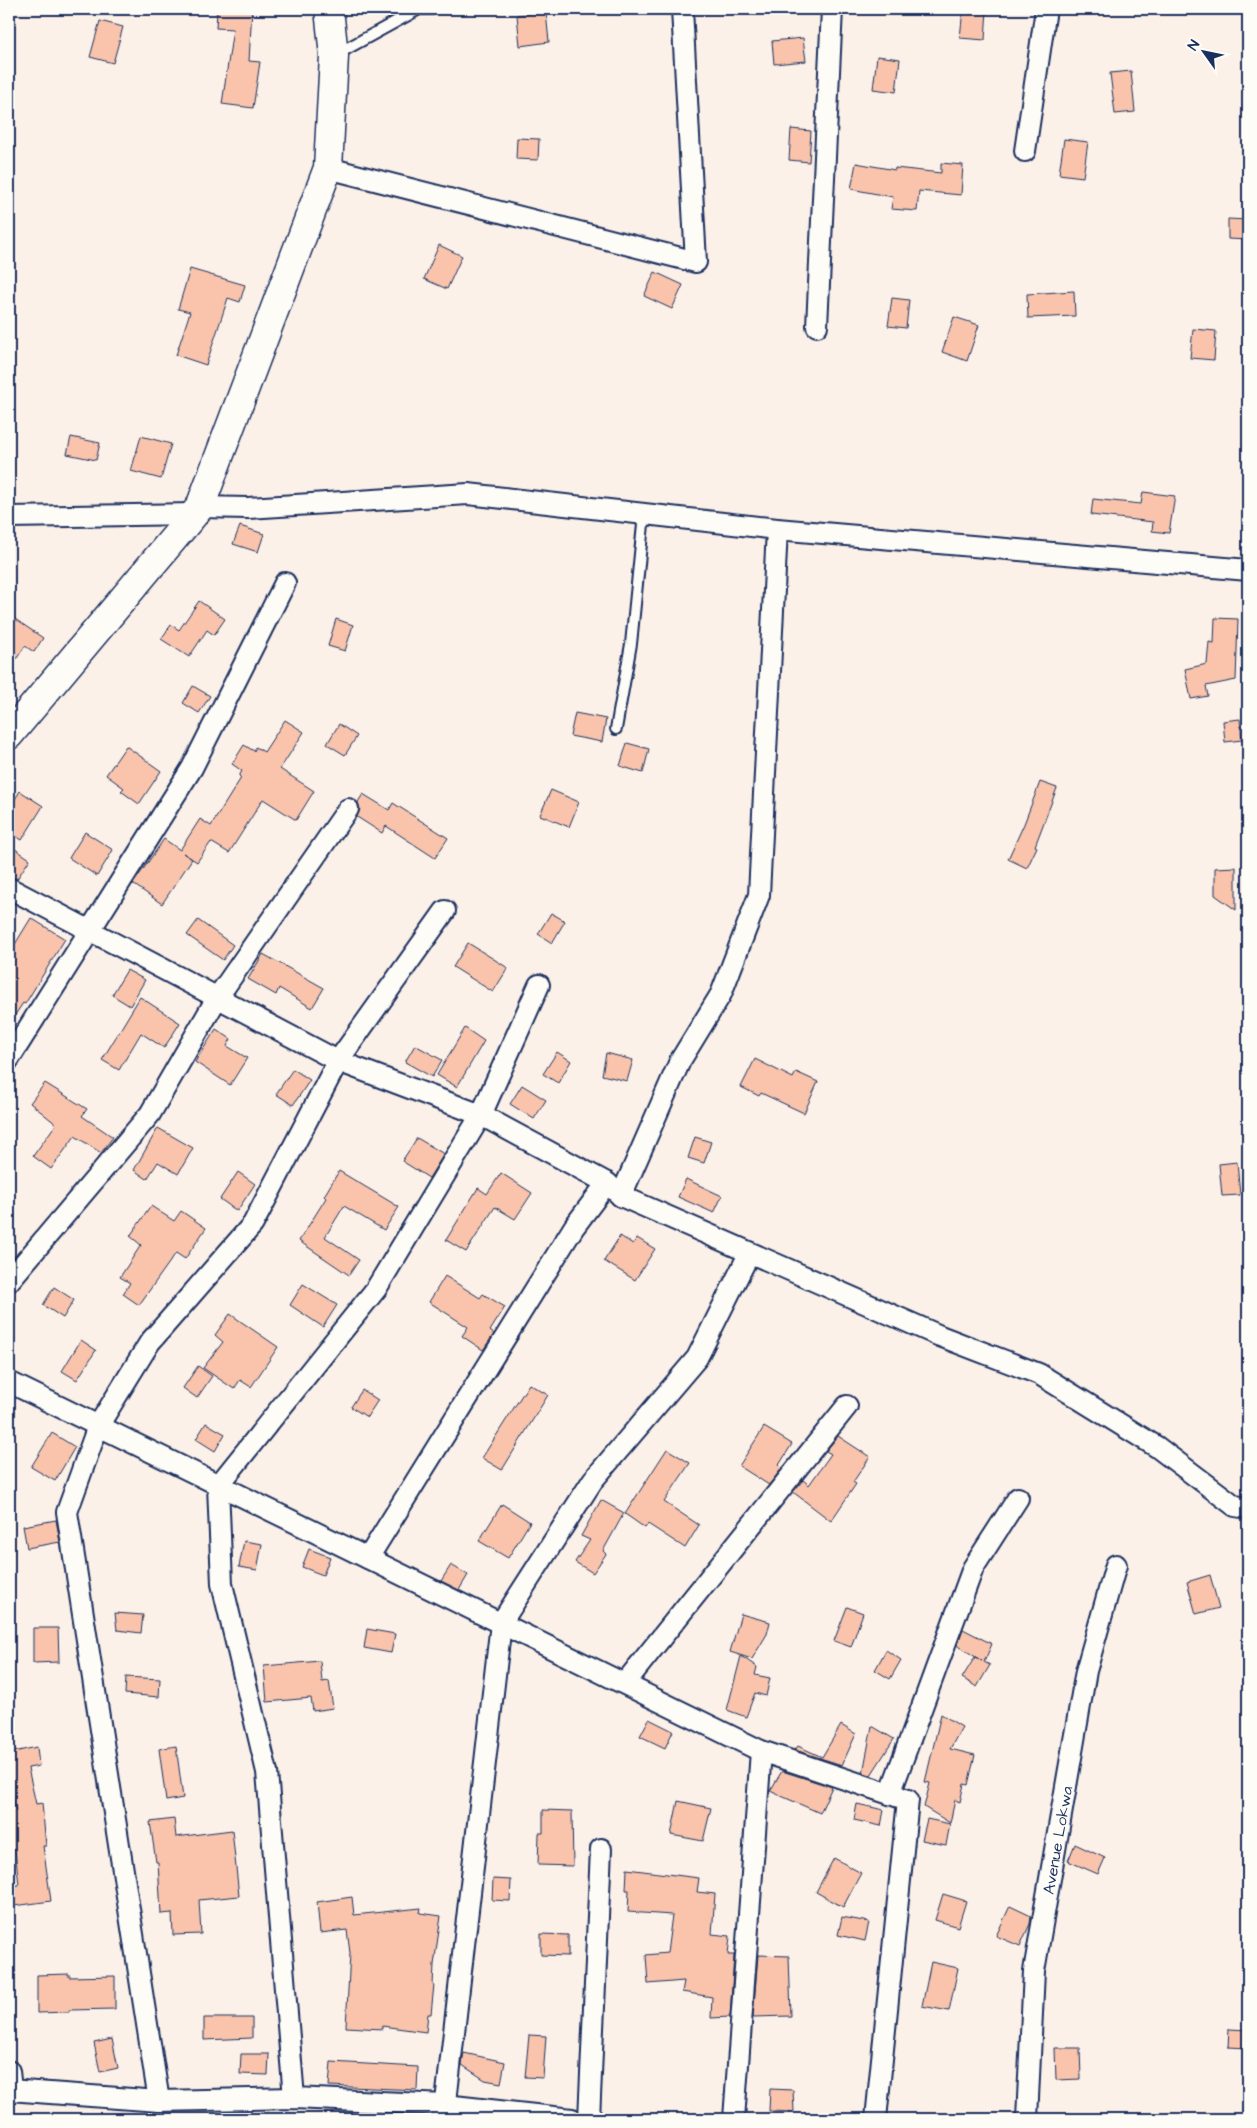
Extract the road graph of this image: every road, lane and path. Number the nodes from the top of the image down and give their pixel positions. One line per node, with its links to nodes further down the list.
1 (329, 9): 6 (street)
2 (432, 9): 6 (lane)
3 (682, 9): 8 (street)
4 (832, 9): 9 (street)
5 (1046, 9): 7 (street)
6 (334, 56): 8 (street)
7 (1025, 151)
8 (328, 168): 10 (street)
9 (817, 326)
10 (198, 510): 11 (street); 12 (street); 17 (street)
11 (644, 514): 13 (street); 16 (lane)
12 (9, 517)
13 (777, 529): 14 (street); 27 (street)
14 (1248, 570)
15 (285, 583): 21 (street)
16 (616, 729)
17 (9, 735)
18 (348, 809): 23 (street)
19 (9, 888): 21 (street)
20 (444, 912): 25 (street)
21 (90, 932): 23 (street); 24 (street)
22 (540, 985): 26 (street)
23 (217, 998): 25 (street); 29 (street)
24 (9, 1059)
25 (338, 1061): 26 (street); 32 (street)
26 (481, 1115): 27 (street); 33 (street)
27 (614, 1189): 28 (street); 36 (street)
28 (749, 1254): 35 (street); 38 (street)
29 (9, 1281)
30 (9, 1382): 32 (street)
31 (847, 1406): 39 (street)
32 (98, 1426): 33 (street); 45 (street)
33 (218, 1486): 36 (street); 44 (street)
34 (1018, 1498): 41 (street)
35 (1248, 1508)
36 (368, 1558): 38 (street)
37 (1116, 1565): 51 (street, Avenue Lokwa)
38 (501, 1623): 39 (street); 46 (street)
39 (624, 1683): 40 (street)
40 (761, 1751): 41 (street); 49 (street)
41 (890, 1794): 50 (street)
42 (601, 1849): 48 (street)
43 (10, 2084): 45 (street)
44 (294, 2098): 45 (street); 46 (street)
45 (159, 2101)
46 (444, 2112): 47 (street)
47 (572, 2119)
48 (589, 2119)
49 (734, 2119)
50 (876, 2119)
51 (1028, 2119)

